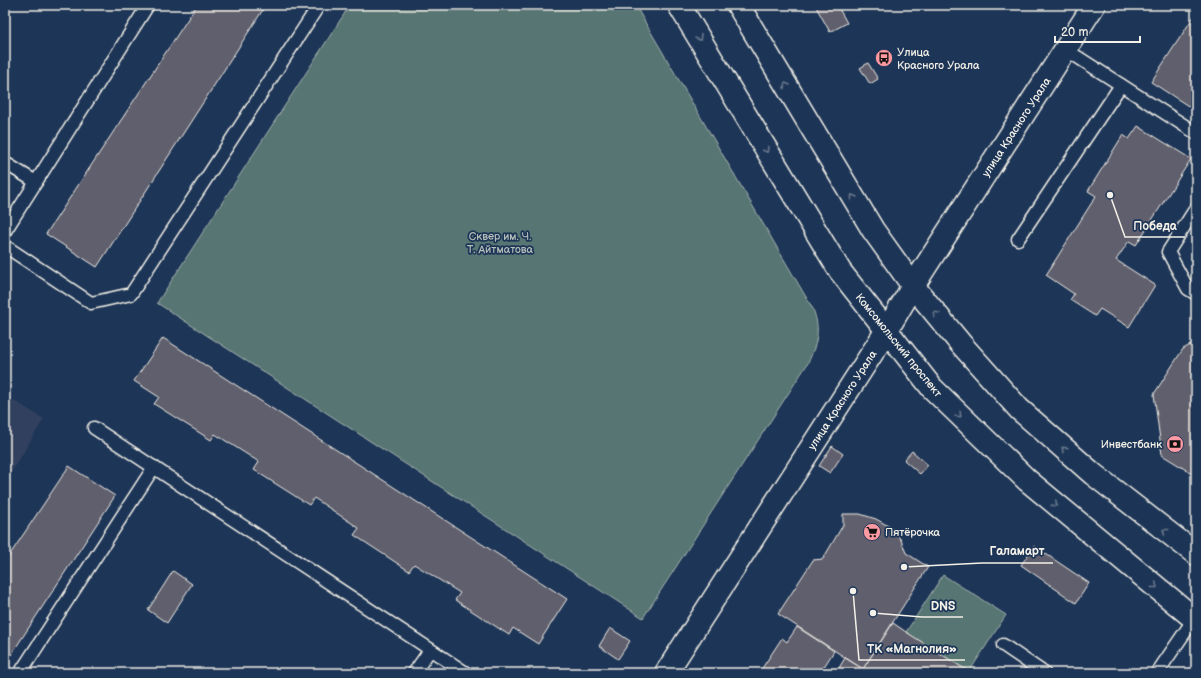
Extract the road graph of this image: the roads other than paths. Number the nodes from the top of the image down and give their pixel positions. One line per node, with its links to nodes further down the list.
1 (148, 5): 10 (lane)
2 (319, 5): 14 (lane)
3 (679, 5): 17 (main road, Комсомольский проспект, one-way to 17)
4 (738, 5): 15 (main road, one-way to 4)
5 (1094, 5): 6 (main road, улица Красного Урала)
6 (1065, 49): 7 (lane); 15 (main road, улица Красного Урала)
7 (1121, 85): 8 (lane); 13 (lane)
8 (1196, 133)
9 (5, 164): 10 (lane)
10 (36, 182): 12 (lane)
11 (1196, 208): 16 (lane)
12 (5, 231)
13 (1018, 239)
14 (5, 246)
15 (913, 286): 17 (main road, улица Красного Урала); 20 (main road, one-way to 15)
16 (1196, 294)
17 (887, 330): 21 (main road, Комсомольский проспект, one-way to 21); 27 (main road, улица Красного Урала)
18 (94, 428): 19 (lane)
19 (154, 467): 23 (lane); 24 (lane)
20 (1196, 554)
21 (1195, 619): 29 (lane)
22 (1003, 645): 28 (lane)
23 (430, 650): 25 (lane); 26 (lane)
24 (20, 673)
25 (414, 673)
26 (466, 673)
27 (666, 673)
28 (1044, 673)
29 (1157, 673)

